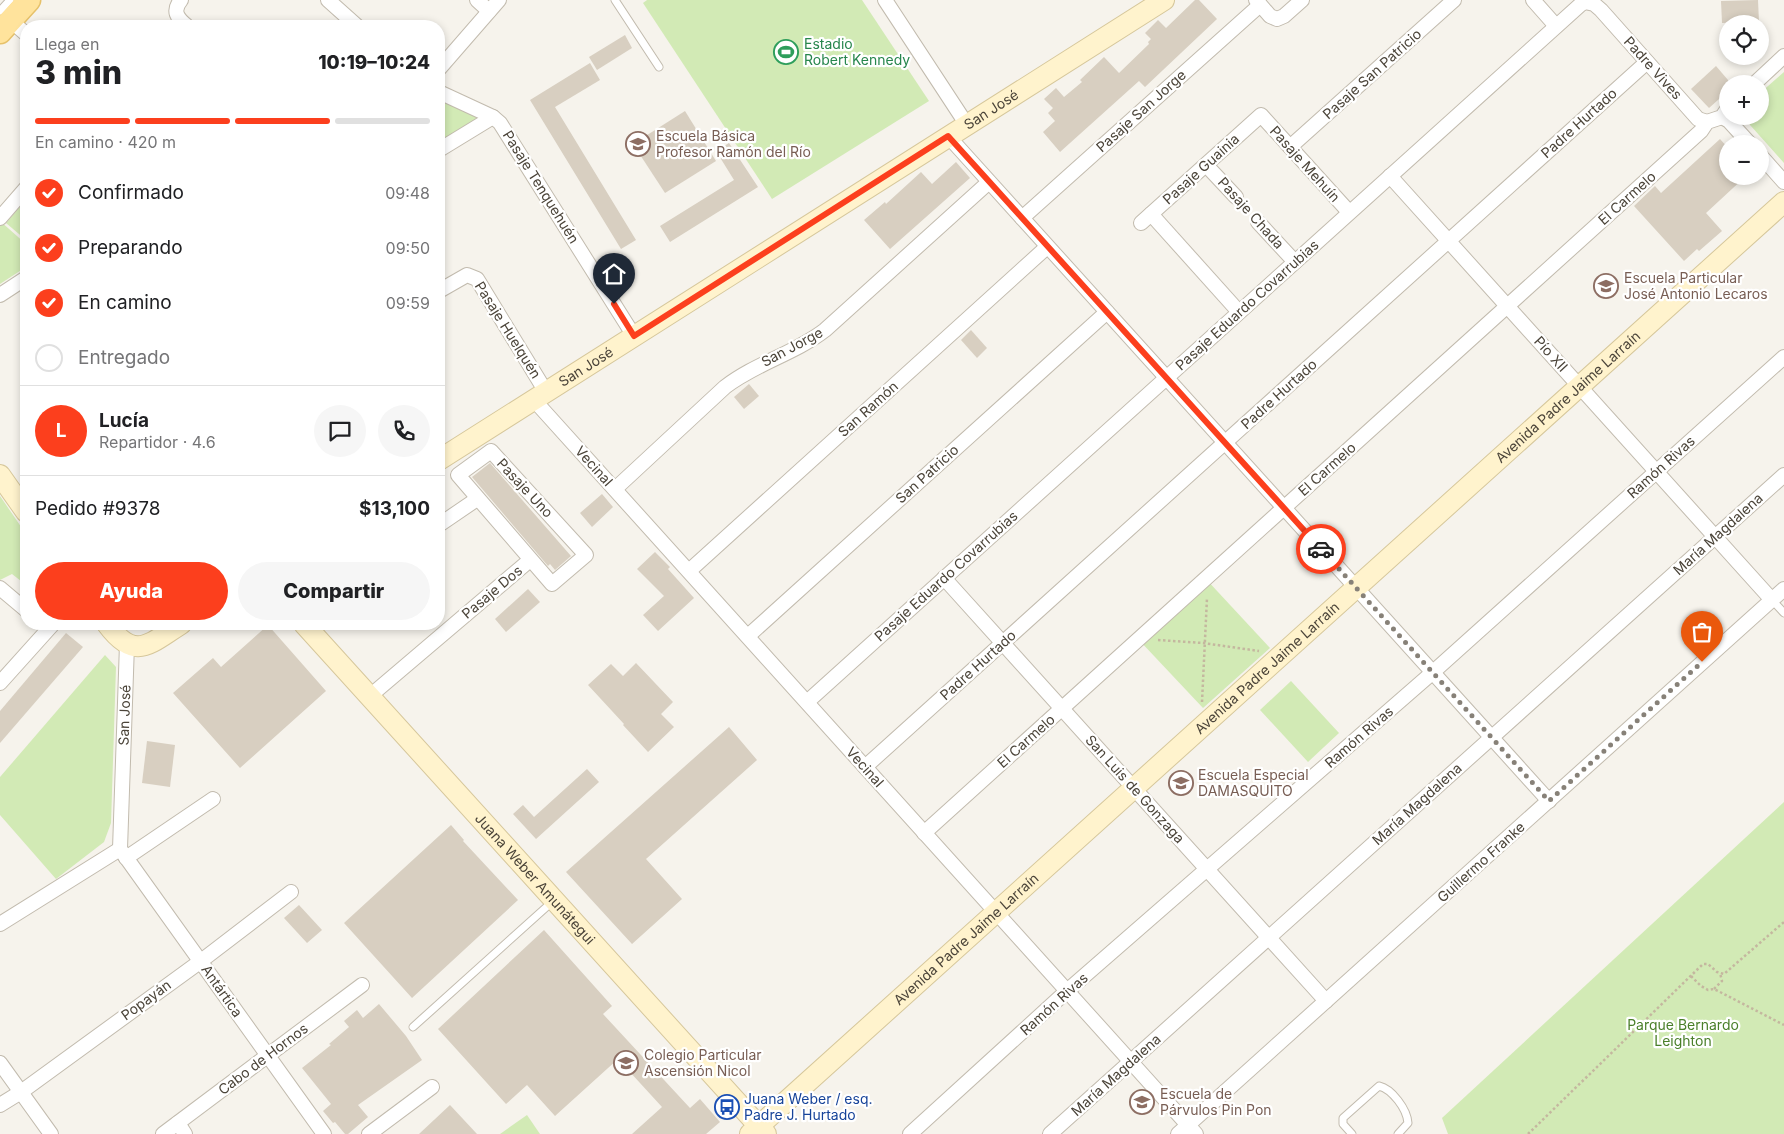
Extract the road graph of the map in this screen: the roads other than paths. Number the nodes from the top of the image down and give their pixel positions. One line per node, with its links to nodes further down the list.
1 (29, 0): 15 (main road)
2 (181, 0): 16 (street)
3 (328, 0): 17 (street)
4 (477, 0): 14 (street)
5 (499, 0): 14 (street)
6 (615, 0): 22 (lane)
7 (885, 0): 29 (street)
8 (1164, 0): 29 (street, San José)
9 (1302, 0): 12 (street, Pasaje San Jorge)
10 (1454, 0): 34 (street, Pasaje San Patricio)
11 (1533, 0): 18 (street)
12 (1258, 2): 45 (street, Pasaje San Jorge)
13 (1601, 10): 18 (street, Pasaje Eduardo Covarrubias); 21 (street, Padre Vives)
14 (490, 11): 20 (street)
15 (9, 20)
16 (180, 20)
17 (351, 20)
18 (1556, 26): 37 (street, Pasaje Eduardo Covarrubias)
19 (1784, 56): 23 (street)
20 (445, 62)
21 (1647, 62): 28 (street, Padre Vives); 47 (street, Padre Hurtado)
22 (659, 67)
23 (1764, 75)
24 (445, 95): 27 (street, Pasaje Tenquehuén)
25 (1261, 115): 34 (street, Pasaje Mehuín); 35 (street, Pasaje Guainia)
26 (1719, 115): 28 (street)
27 (493, 117): 33 (street); 56 (street, Pasaje Tenquehuén)
28 (1706, 122): 53 (street, El Carmelo)
29 (967, 125): 32 (street, San José)
30 (1733, 125): 31 (street)
31 (1742, 135)
32 (948, 136): 38 (street); 56 (street, San José)
33 (445, 146)
34 (1290, 147): 43 (street, Pasaje Mehuín)
35 (1206, 165): 41 (street, Pasaje Chada); 55 (street, Pasaje Guainia)
36 (1769, 165): 39 (street)
37 (1390, 176): 43 (street, Pasaje Eduardo Covarrubias); 47 (street, Pío XII)
38 (989, 182): 45 (street); 66 (street, San Jorge)
39 (1784, 182)
40 (20, 195): 44 (street)
41 (1236, 197)
42 (1784, 202): 59 (street, Avenida Padre Jaime Larraín)
43 (1350, 212): 49 (street, Pasaje Eduardo Covarrubias)
44 (0, 218)
45 (1022, 218): 48 (street)
46 (1258, 222): 49 (street, Pasaje Chada)
47 (1449, 241): 53 (street, Pío XII); 61 (street, Padre Hurtado)
48 (1047, 247): 54 (street); 73 (street, San Ramón)
49 (1295, 262): 55 (street, Pasaje Eduardo Covarrubias)
50 (20, 282): 52 (street)
51 (445, 288): 60 (street, Pasaje Huelquén)
52 (0, 295)
53 (1508, 306): 59 (street, Pío XII); 69 (street, El Carmelo)
54 (1106, 312): 58 (street); 85 (street, San Patricio)
55 (1239, 312): 58 (street, Pasaje Eduardo Covarrubias)
56 (634, 336): 60 (street, San José)
57 (1784, 357): 63 (street, Ramón Rivas)
58 (1166, 378): 61 (street); 74 (street, Pasaje Eduardo Covarrubias)
59 (1580, 386): 63 (street, Pío XII); 76 (street, Avenida Padre Jaime Larraín)
60 (540, 396): 62 (street, San José); 66 (street, Vecinal)
61 (1225, 443): 69 (street); 86 (street, Padre Hurtado)
62 (445, 456)
63 (1657, 471): 71 (street, Pío XII); 88 (street, Ramón Rivas)
64 (0, 475): 68 (street)
65 (1784, 475): 71 (street, María Magdalena)
66 (615, 489): 73 (street, Vecinal)
67 (478, 499): 70 (street); 72 (street, Pasaje Dos); 72 (street, Pasaje Uno)
68 (20, 503)
69 (1284, 508): 76 (street); 92 (street, El Carmelo)
70 (445, 521)
71 (1716, 536): 78 (street, Pío XII); 93 (street, María Magdalena)
72 (530, 560): 90 (street, Pasaje Dos)
73 (689, 571): 85 (street, Vecinal)
74 (944, 578): 86 (street, San Luis de Gonzaga); 91 (street, Pasaje Eduardo Covarrubias)
75 (0, 588): 79 (street)
76 (1356, 588): 88 (street); 95 (street, Avenida Padre Jaime Larraín)
77 (1784, 589): 78 (street, Guillermo Franke)
78 (1772, 600): 80 (lane); 97 (street, Guillermo Franke)
79 (20, 605)
80 (1784, 612)
81 (44, 630): 89 (street)
82 (112, 630): 87 (street)
83 (171, 630): 87 (street)
84 (310, 630): 90 (street, Juana Weber Amunátegui)
85 (748, 636): 91 (street, Vecinal)
86 (1003, 643): 92 (street, San Luis de Gonzaga); 94 (street, Padre Hurtado)
87 (127, 644): 99 (street, San José)
88 (1432, 672): 93 (street); 100 (street, Ramón Rivas)
89 (0, 683)
90 (370, 696): 102 (street, Juana Weber Amunátegui)
91 (807, 702): 94 (street, Vecinal)
92 (1062, 708): 95 (street, San Luis de Gonzaga); 98 (street, El Carmelo)
93 (1491, 738): 97 (street); 105 (street, María Magdalena)
94 (865, 767): 98 (street, Vecinal)
95 (1134, 788): 100 (street, San Luis de Gonzaga); 103 (street, Avenida Padre Jaime Larraín)
96 (213, 799): 99 (street)
97 (1549, 801): 109 (street, Guillermo Franke)
98 (924, 832): 103 (street, Vecinal)
99 (123, 854): 104 (street); 106 (street, Antártica)
100 (1207, 869): 105 (street, San Luis de Gonzaga); 108 (street, Ramón Rivas)
101 (290, 892): 106 (street, Popayán)
102 (554, 900): 110 (lane); 118 (street, Juana Weber Amunátegui)
103 (996, 912): 108 (street, Vecinal); 118 (street, Avenida Padre Jaime Larraín)
104 (0, 924)
105 (1269, 938): 109 (street, San Luis de Gonzaga); 112 (street, María Magdalena)
106 (201, 960): 111 (street, Antártica); 115 (street, Popayán)
107 (362, 985): 111 (street, Cabo de Hornos)
108 (1068, 992): 112 (street, Vecinal); 124 (street, Ramón Rivas)
109 (1326, 1001): 119 (street, Guillermo Franke)
110 (413, 1027)
111 (268, 1055): 117 (street, Cabo de Hornos); 122 (street, Antártica)
112 (1131, 1062): 119 (street, Vecinal); 125 (street, María Magdalena)
113 (0, 1063): 115 (street)
114 (432, 1087): 123 (street)
115 (20, 1092): 116 (street, Popayán); 120 (street)
116 (0, 1105)
117 (182, 1129): 121 (street, Cabo de Hornos)
118 (758, 1131)
119 (1187, 1131)
120 (51, 1134)
121 (163, 1134)
122 (324, 1134)
123 (369, 1134)
124 (910, 1134)
125 (1050, 1134)
126 (1352, 1134): 127 (lane)
127 (1398, 1134)

